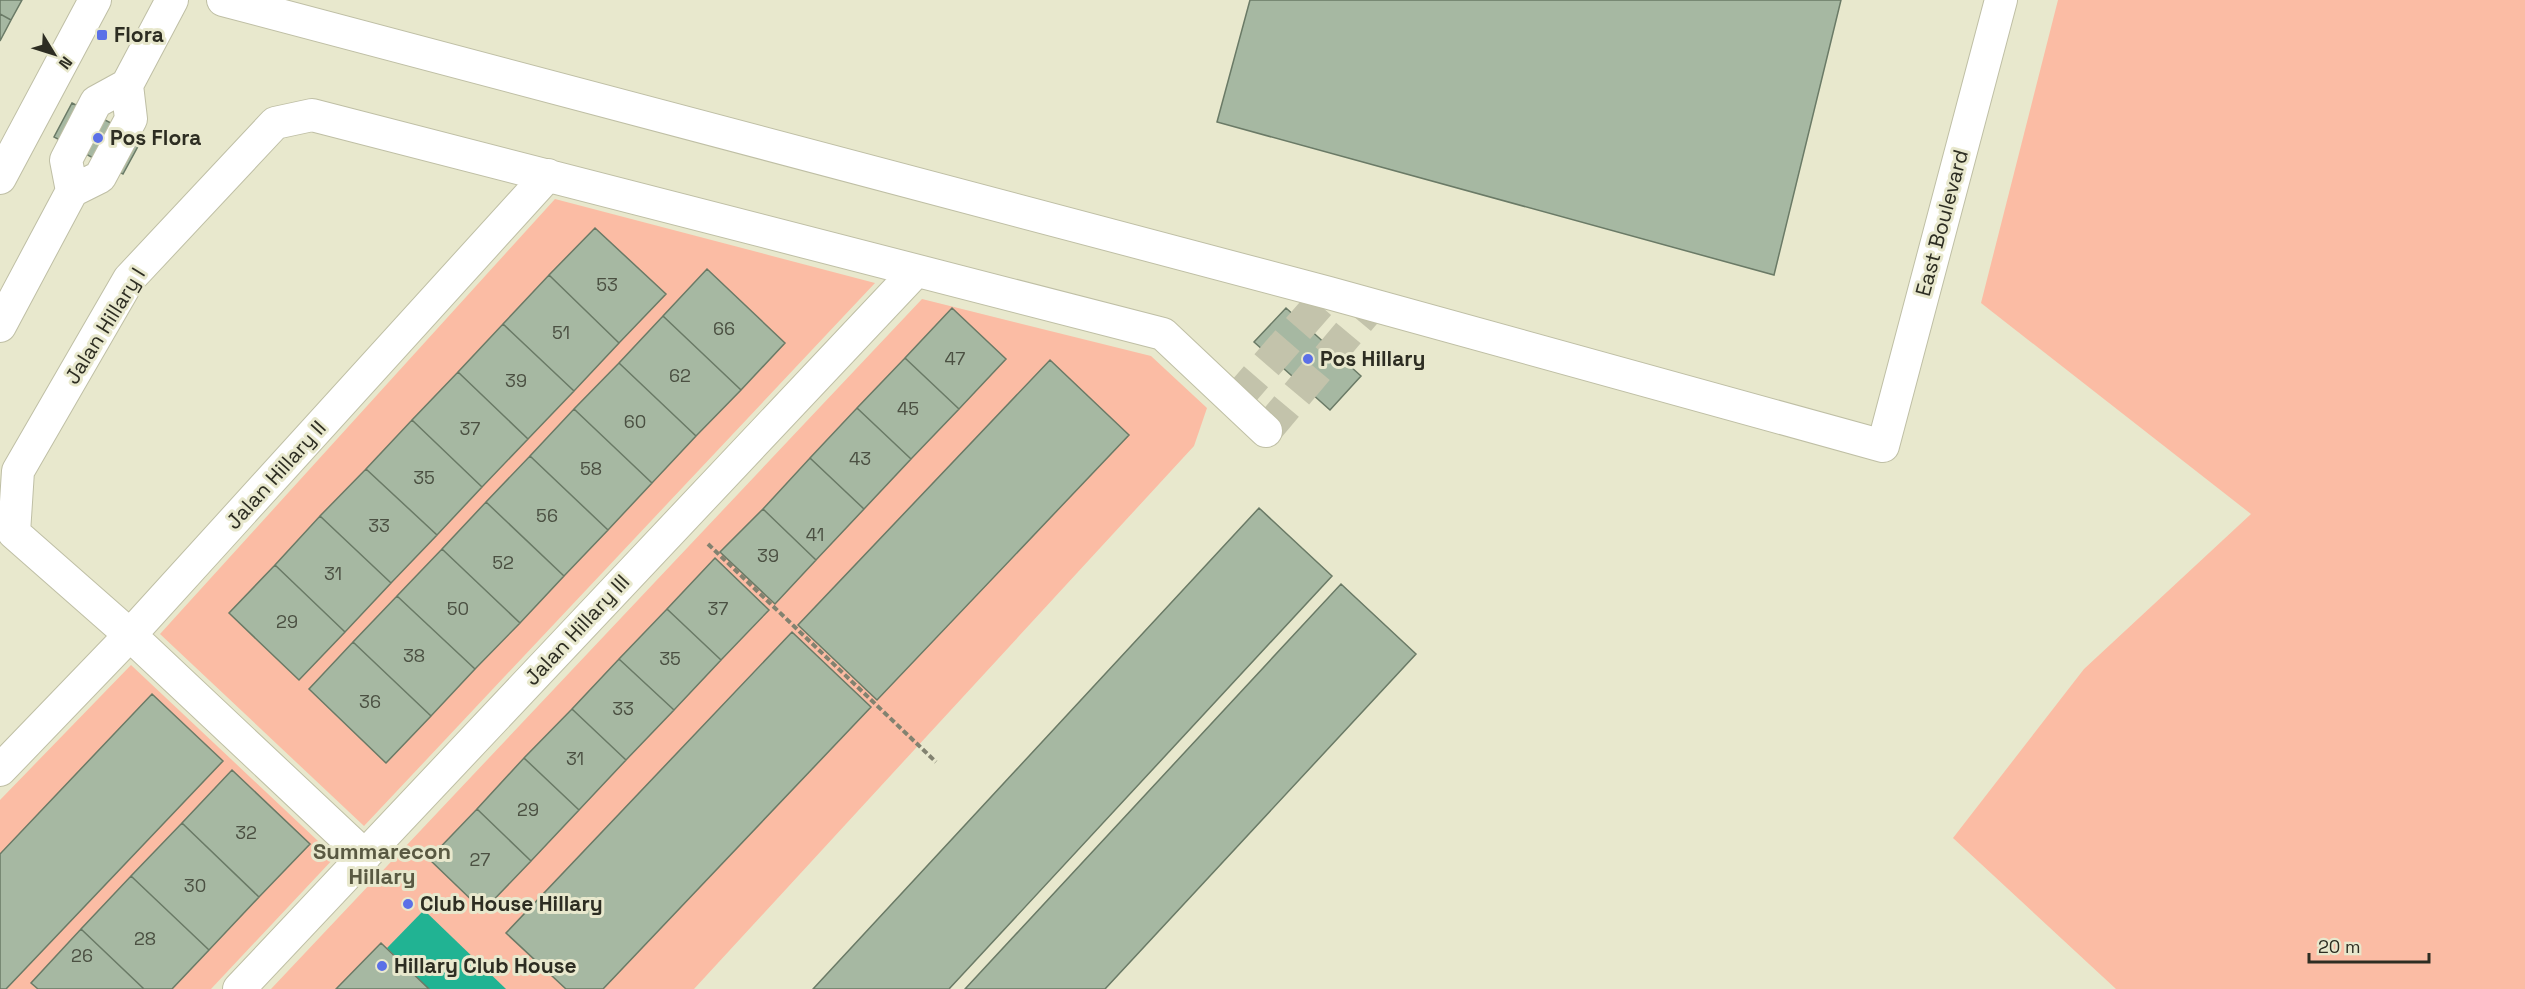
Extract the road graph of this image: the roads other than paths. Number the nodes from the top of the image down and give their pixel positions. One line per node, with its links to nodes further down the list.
1 (94, 0): 7 (street)
2 (172, 0): 5 (street)
3 (223, 0): 4 (street, East Boulevard)
4 (2001, 0)
5 (127, 85): 8 (street); 8 (street)
6 (548, 176): 9 (street); 12 (street, Jalan Hillary II); 12 (street, Jalan Hillary I)
7 (0, 178)
8 (72, 191): 10 (street)
9 (915, 272): 11 (street); 14 (street, Jalan Hillary III)
10 (0, 327)
11 (1266, 430)
12 (130, 636): 13 (street, Jalan Hillary II); 14 (street)
13 (0, 770)
14 (365, 856): 15 (street, Jalan Hillary III)
15 (239, 989)

